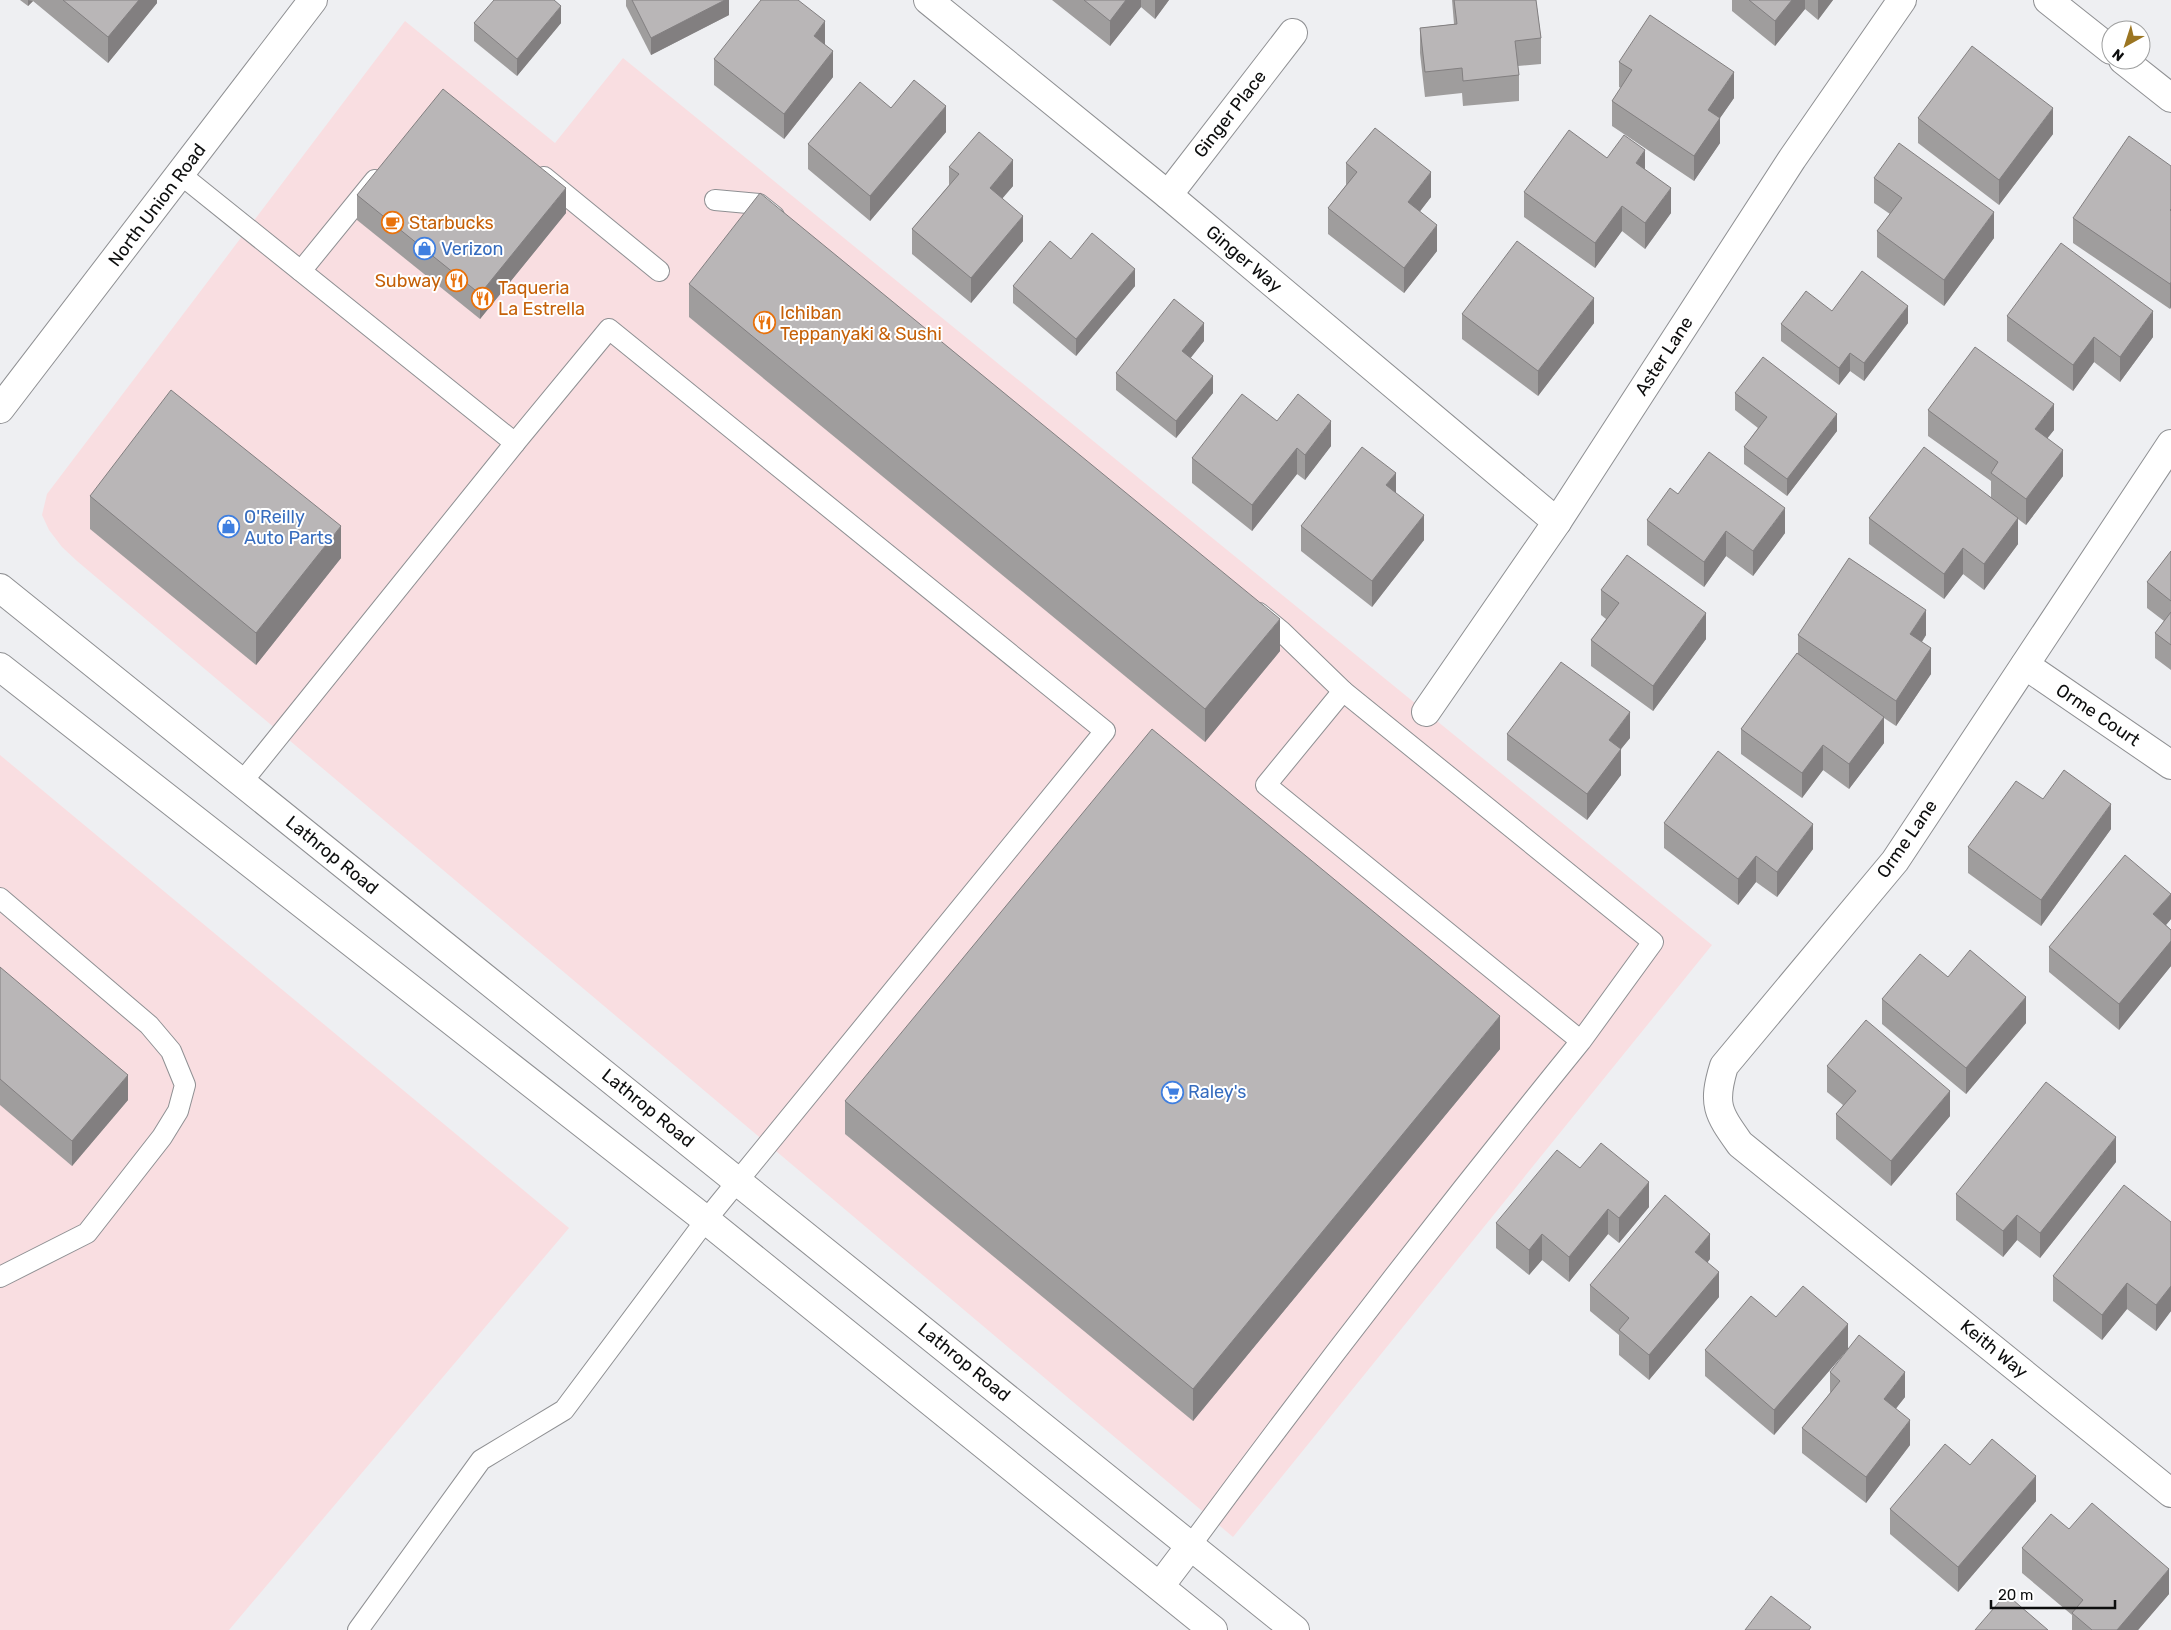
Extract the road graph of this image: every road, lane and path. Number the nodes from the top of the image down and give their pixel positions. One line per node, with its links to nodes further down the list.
1 (313, 0): 11 (street, North Union Road)
2 (928, 0): 12 (street, Ginger Way)
3 (1902, 0): 20 (street, Aster Lane)
4 (2048, 0): 6 (street)
5 (1293, 33): 12 (street, Ginger Place)
6 (2101, 42)
7 (2136, 70): 8 (street)
8 (2171, 98)
9 (388, 164): 16 (lane)
10 (528, 164): 15 (lane)
11 (180, 174): 16 (lane); 17 (street, North Union Road)
12 (1168, 195): 20 (street, Ginger Way)
13 (715, 200): 14 (lane)
14 (790, 230)
15 (660, 270)
16 (301, 271): 18 (lane)
17 (0, 409)
18 (515, 442): 28 (lane); 31 (lane)
19 (2171, 444): 23 (street, Orme Lane)
20 (1557, 522): 26 (street, Aster Lane)
21 (0, 588): 28 (street, Lathrop Road)
22 (1242, 600): 25 (lane)
23 (2025, 665): 27 (street, Orme Court); 32 (street, Orme Lane)
24 (0, 667): 33 (street)
25 (1343, 692): 30 (lane); 30 (lane)
26 (1426, 712)
27 (2171, 765)
28 (242, 782): 31 (street, Lathrop Road)
29 (0, 898): 34 (lane)
30 (1581, 1041): 36 (lane)
31 (738, 1181): 33 (lane); 36 (street, Lathrop Road)
32 (1816, 1206): 35 (street, Keith Way)
33 (706, 1220): 37 (street); 38 (lane)
34 (0, 1277)
35 (2171, 1493)
36 (1191, 1545): 37 (street); 40 (street, Lathrop Road)
37 (1160, 1586): 39 (street)
38 (358, 1630)
39 (1213, 1630)
40 (1295, 1630)

